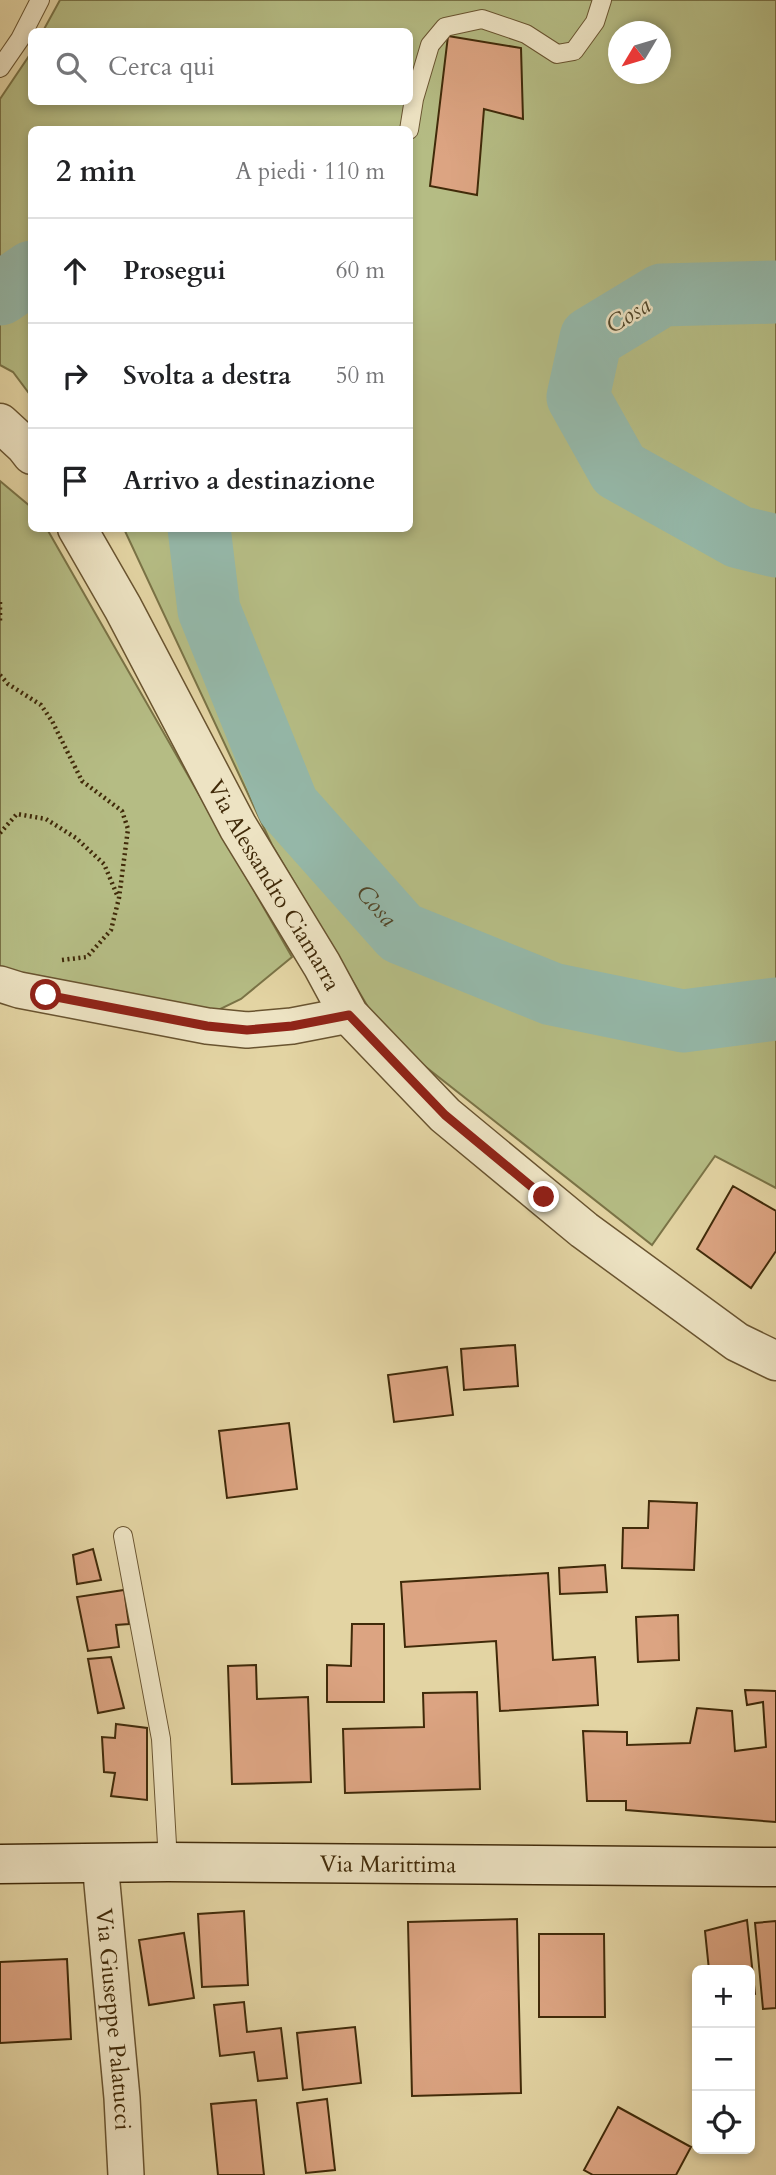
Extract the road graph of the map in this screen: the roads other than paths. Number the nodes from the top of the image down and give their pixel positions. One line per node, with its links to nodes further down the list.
1 (40, 0): 3 (lane)
2 (602, 0): 4 (lane)
3 (0, 68)
4 (413, 104)
5 (413, 105): 6 (lane)
6 (409, 126)
7 (79, 532): 9 (street, Via Alessandro Ciamarra)
8 (0, 984): 9 (street)
9 (349, 1015): 10 (street, Via Alessandro Ciamarra)
10 (776, 1361)
11 (123, 1536): 13 (lane)
12 (100, 1862): 13 (street, Via Marittima); 14 (street, Via Marittima); 16 (street, Via Giuseppe Palatucci)
13 (168, 1862): 15 (street, Via Marittima)
14 (0, 1864)
15 (776, 1867)
16 (126, 2175)

